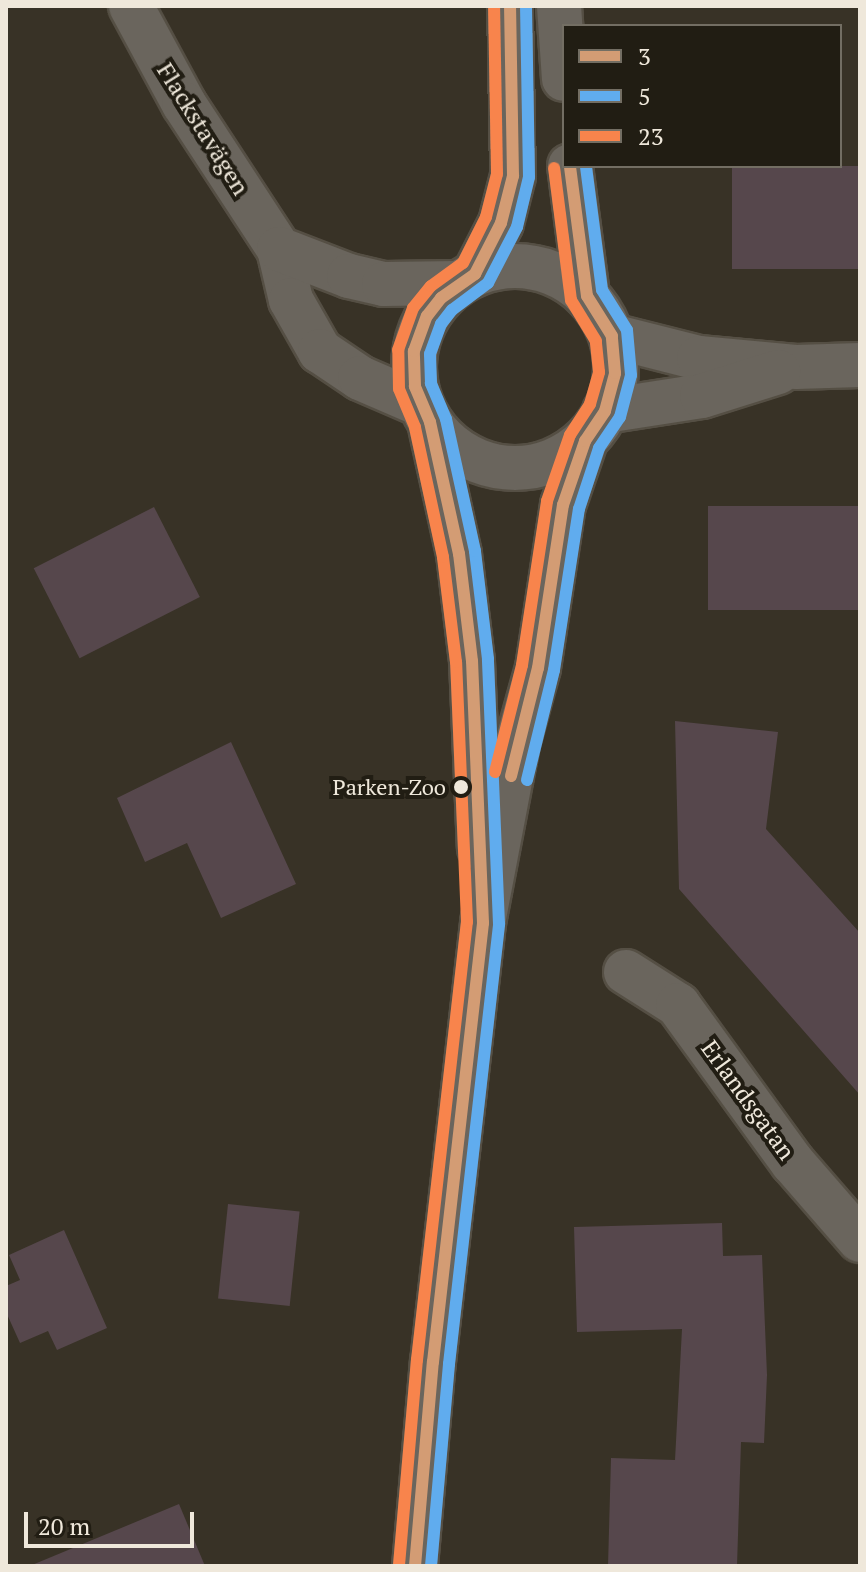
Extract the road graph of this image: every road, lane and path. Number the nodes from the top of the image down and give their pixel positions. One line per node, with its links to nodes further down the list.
1 (131, 6): 6 (street, Flackstavägen)
2 (510, 6): 7 (street)
3 (559, 6): 4 (street)
4 (562, 50)
5 (570, 168): 8 (street)
6 (279, 249): 7 (street); 12 (street, Flackstavägen)
7 (467, 279): 8 (street); 12 (street)
8 (587, 296): 9 (street)
9 (612, 336): 11 (street); 13 (street)
10 (860, 365): 11 (street)
11 (796, 367): 13 (street)
12 (425, 413): 13 (street); 14 (street)
13 (595, 426): 14 (street)
14 (483, 923): 17 (street)
15 (626, 972): 16 (street, Erlandsgatan)
16 (860, 1240)
17 (415, 1566)

